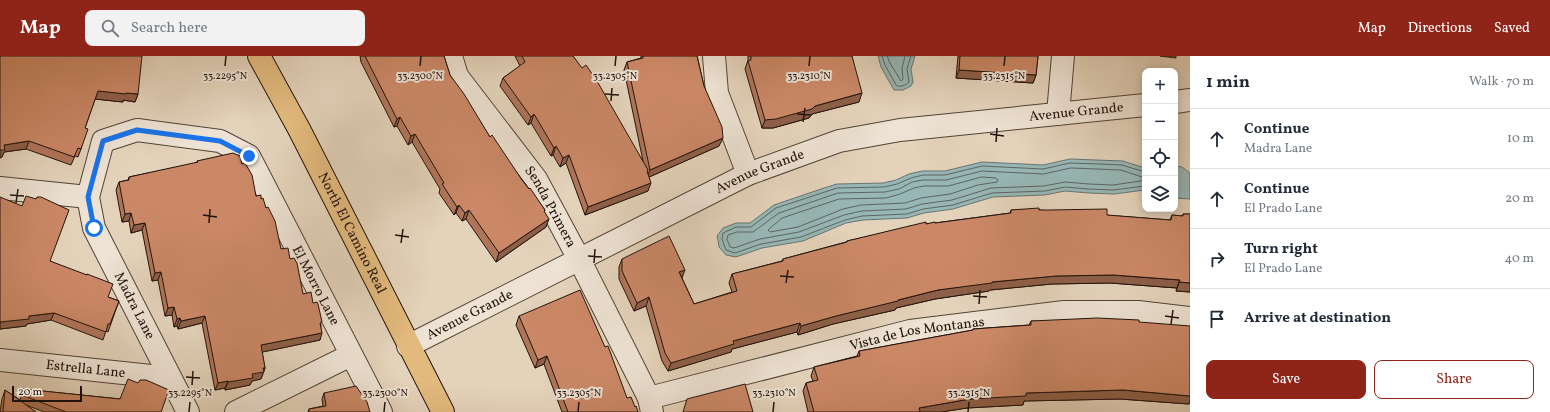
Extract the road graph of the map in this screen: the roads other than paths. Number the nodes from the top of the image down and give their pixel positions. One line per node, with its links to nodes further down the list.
1 (259, 56): 14 (main road, North El Camino Real)
2 (451, 56): 12 (street, Senda Primera)
3 (714, 56): 9 (street)
4 (1063, 56): 8 (street)
5 (1190, 100): 6 (street)
6 (1178, 102)
7 (1142, 105): 8 (street, Avenue Grande)
8 (1058, 114): 9 (street, Avenue Grande)
9 (748, 174): 12 (street, Avenue Grande)
10 (0, 188): 11 (street)
11 (88, 197): 15 (street, El Morro Lane); 17 (street, Madra Lane)
12 (579, 259): 14 (street, Avenue Grande); 18 (street, Senda Primera)
13 (1190, 318): 18 (street, Vista de Los Montanas)
14 (408, 346): 22 (main road, North El Camino Real)
15 (352, 355): 20 (street); 21 (street, El Morro Lane)
16 (0, 360): 17 (street, Estrella Lane)
17 (170, 378): 19 (street, Madra Lane)
18 (651, 405)
19 (188, 412)
20 (236, 412)
21 (381, 412)
22 (443, 412)

